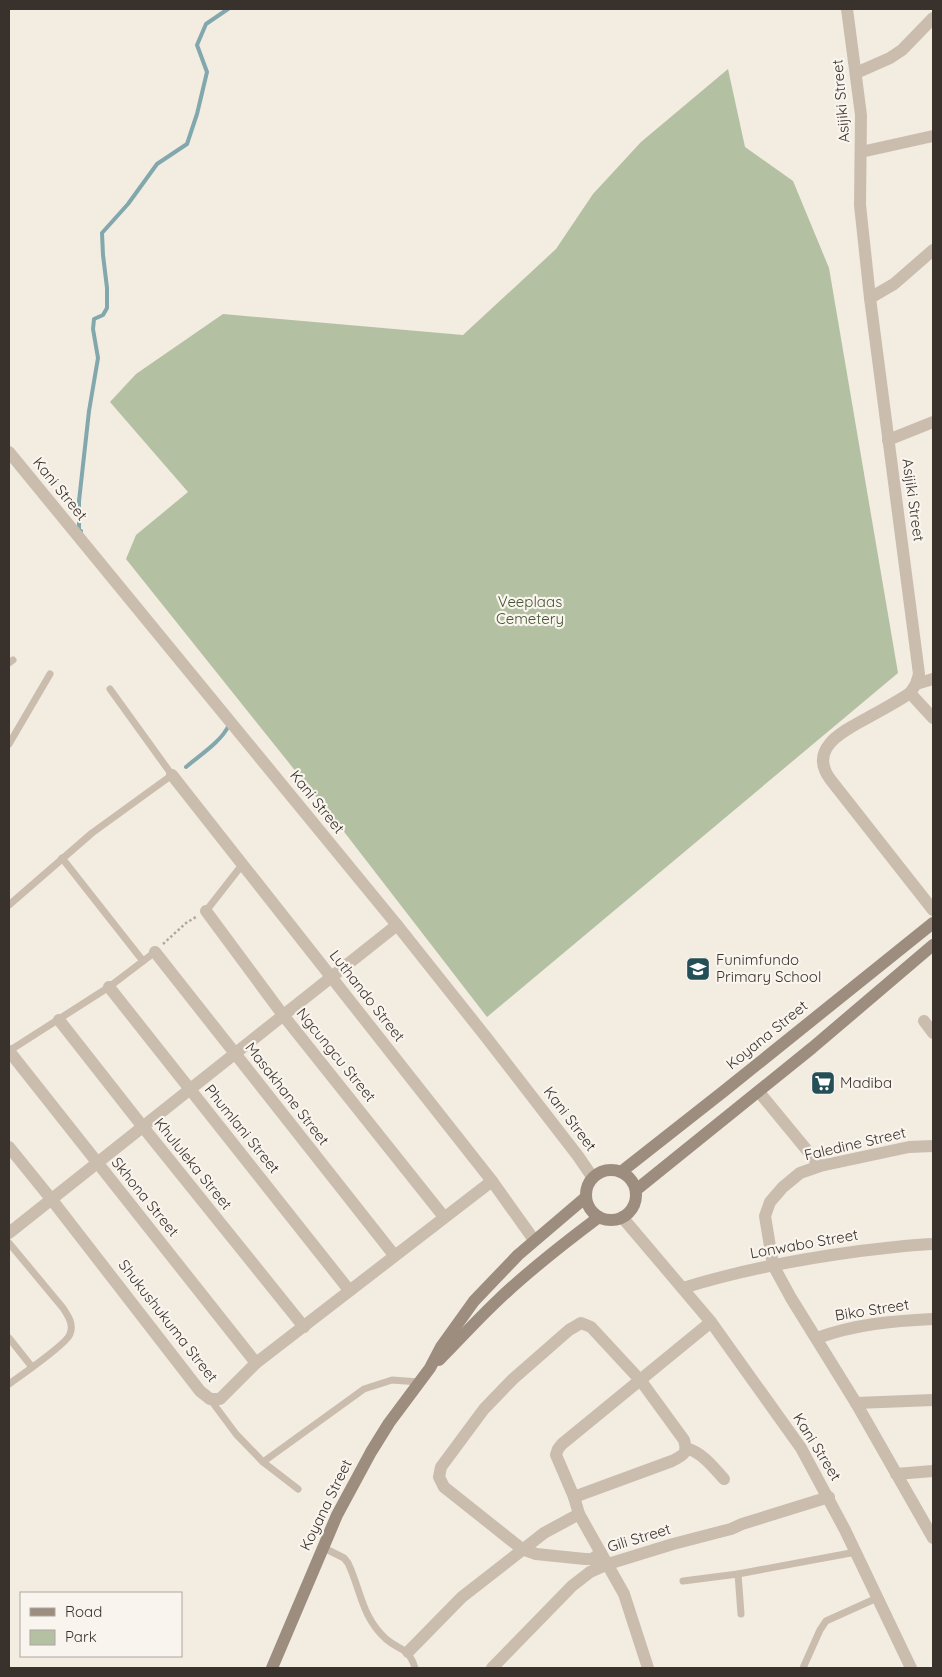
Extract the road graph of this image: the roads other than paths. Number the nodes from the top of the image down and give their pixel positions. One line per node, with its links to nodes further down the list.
1 (847, 9): 3 (street, Asijiki Street)
2 (933, 18): 3 (street)
3 (856, 73): 5 (street, Asijiki Street)
4 (933, 136): 5 (street)
5 (861, 152): 7 (street, Asijiki Street)
6 (933, 250): 7 (street)
7 (870, 298): 9 (street, Asijiki Street)
8 (933, 422): 9 (street)
9 (888, 440): 13 (street, Asijiki Street)
10 (9, 452): 24 (street, Kani Street)
11 (50, 674): 16 (lane)
12 (933, 679): 13 (street)
13 (913, 688): 15 (street); 21 (street)
14 (110, 689): 17 (lane)
15 (933, 718)
16 (9, 744)
17 (172, 775): 18 (lane); 19 (street, Luthando Street)
18 (62, 858): 20 (lane); 27 (lane)
19 (242, 865): 22 (lane); 28 (street, Luthando Street)
20 (9, 905)
21 (933, 910)
22 (206, 912): 30 (street, Ngcungcu Street)
23 (933, 923): 43 (main road, Koyana Street)
24 (397, 925): 28 (street); 44 (street, Kani Street)
25 (933, 946): 37 (main road)
26 (155, 952): 27 (lane); 35 (street, Masakhane Street)
27 (143, 961): 29 (lane)
28 (332, 977): 30 (street); 45 (street, Luthando Street)
29 (110, 987): 31 (lane); 36 (street, Phumlani Street)
30 (283, 1015): 35 (street); 49 (street, Ngcungcu Street)
31 (59, 1020): 34 (lane); 38 (street, Khululeka Street)
32 (924, 1021): 33 (street)
33 (933, 1033)
34 (9, 1051): 41 (street, Skhona Street)
35 (235, 1054): 36 (street); 56 (street, Masakhane Street)
36 (190, 1089): 38 (street); 59 (street, Phumlani Street)
37 (759, 1092): 42 (street); 46 (main road)
38 (143, 1127): 41 (street); 62 (street, Khululeka Street)
39 (933, 1146): 42 (street, Faledine Street)
40 (9, 1147): 48 (street, Shukushukuma Street)
41 (97, 1164): 48 (street); 65 (street, Skhona Street)
42 (820, 1166): 57 (street, Faledine Street)
43 (621, 1172): 44 (main road); 46 (main road)
44 (593, 1178): 47 (main road)
45 (492, 1181): 49 (street, Shukushukuma Street); 53 (street, Luthando Street)
46 (636, 1190): 51 (main road)
47 (586, 1197): 50 (main road); 53 (main road, Koyana Street)
48 (52, 1200): 52 (street); 71 (street, Shukushukuma Street)
49 (444, 1217): 56 (street, Shukushukuma Street)
50 (599, 1217): 51 (main road); 67 (main road, Koyana Street)
51 (622, 1217): 58 (street, Kani Street)
52 (9, 1233)
53 (534, 1240): 67 (main road, Koyana Street)
54 (9, 1243): 66 (lane)
55 (933, 1244): 57 (street, Lonwabo Street)
56 (394, 1255): 59 (street, Shukushukuma Street)
57 (773, 1265): 58 (street, Lonwabo Street); 64 (street, Faledine Street)
58 (683, 1288): 61 (street, Kani Street)
59 (349, 1290): 62 (street, Shukushukuma Street)
60 (933, 1319): 64 (street, Biko Street)
61 (711, 1322): 68 (street); 81 (street, Kani Street)
62 (304, 1327): 65 (street, Shukushukuma Street)
63 (9, 1338): 66 (lane)
64 (816, 1338): 73 (street, Faledine Street)
65 (256, 1363): 71 (street, Shukushukuma Street)
66 (32, 1367): 70 (lane)
67 (430, 1368): 69 (main road, Koyana Street)
68 (641, 1381): 74 (street); 80 (street); 85 (street)
69 (419, 1382): 75 (lane); 84 (main road, Koyana Street)
70 (9, 1384)
71 (210, 1399): 75 (lane)
72 (933, 1400): 73 (street)
73 (856, 1403): 77 (street, Faledine Street)
74 (686, 1448): 78 (street); 80 (street)
75 (263, 1462): 79 (lane)
76 (933, 1471): 77 (street)
77 (896, 1474): 83 (street, Faledine Street)
78 (724, 1479)
79 (298, 1489)
80 (574, 1498): 82 (street)
81 (829, 1498): 86 (street, Kani Street); 87 (street, Gili Street)
82 (579, 1514): 85 (street); 87 (street)
83 (933, 1538)
84 (322, 1547): 92 (lane); 95 (main road, Koyana Street)
85 (522, 1549): 87 (street); 92 (street)
86 (856, 1552): 88 (lane); 90 (street, Kani Street)
87 (604, 1559): 94 (street, Gili Street); 97 (street)
88 (738, 1574): 89 (lane); 91 (lane)
89 (683, 1581)
90 (877, 1598): 93 (lane); 100 (street, Kani Street)
91 (741, 1614)
92 (408, 1652): 96 (lane)
93 (807, 1661): 98 (lane); 99 (lane)
94 (496, 1667)
95 (272, 1668)
96 (415, 1668)
97 (648, 1668)
98 (803, 1668)
99 (812, 1668)
100 (911, 1668)

